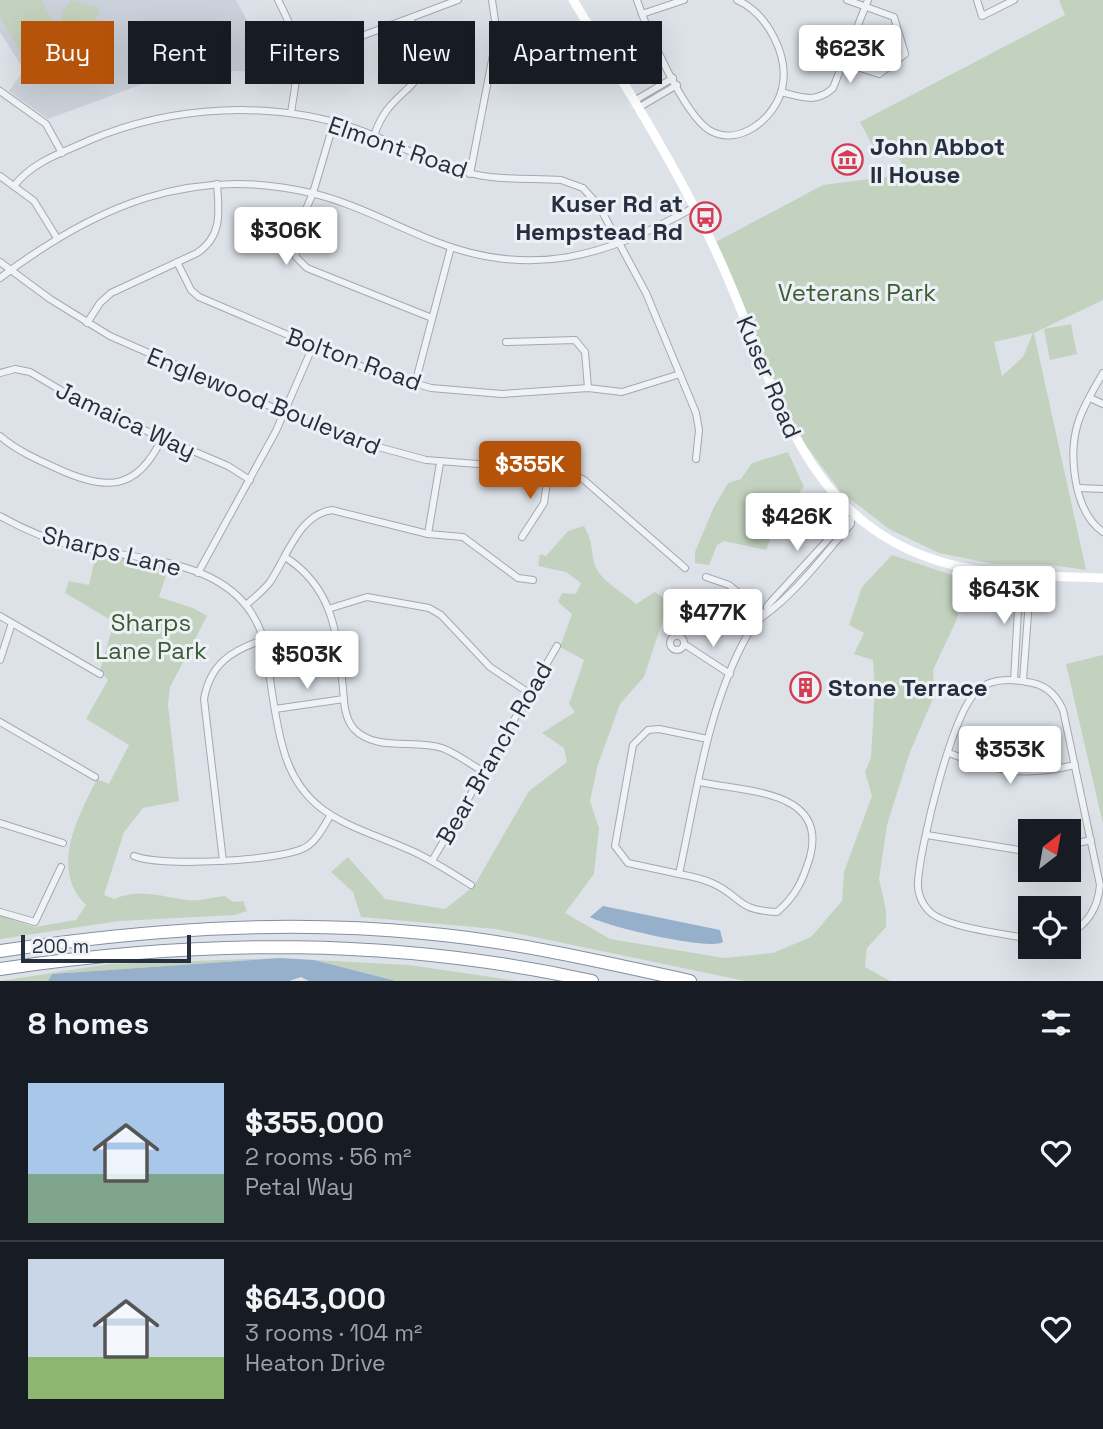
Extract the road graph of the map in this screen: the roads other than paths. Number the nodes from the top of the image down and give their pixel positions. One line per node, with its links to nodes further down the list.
1 (278, 0): 15 (street)
2 (458, 0): 11 (street)
3 (492, 0): 28 (street)
4 (573, 0): 23 (street, Kuser Road)
5 (637, 0): 13 (street)
6 (684, 0): 13 (street)
7 (737, 0): 22 (street)
8 (847, 0): 12 (street)
9 (977, 0): 10 (street)
10 (1014, 0)
11 (449, 2): 14 (street)
12 (866, 3): 17 (street); 17 (street)
13 (642, 14): 18 (street)
14 (410, 18): 16 (street); 26 (street)
15 (289, 21)
16 (364, 35)
17 (845, 63): 22 (street)
18 (673, 78): 20 (street); 23 (street)
19 (295, 84): 24 (street)
20 (677, 85): 22 (street); 23 (street)
21 (0, 91): 27 (street)
22 (781, 92)
23 (636, 104): 33 (street, Kuser Road)
24 (291, 113): 25 (street, Elmont Road); 27 (street, Elmont Road)
25 (334, 122): 26 (street, Elmont Road); 32 (street)
26 (374, 136): 28 (street, Elmont Road)
27 (61, 153): 31 (street, Elmont Road)
28 (470, 174): 35 (street, Elmont Road)
29 (0, 176): 31 (street)
30 (217, 184): 32 (street); 34 (street); 38 (street)
31 (14, 186): 34 (street)
32 (313, 193): 36 (street); 41 (street)
33 (692, 208): 35 (street); 62 (street, Kuser Road)
34 (57, 238): 39 (street)
35 (620, 245): 36 (street); 47 (street, Elmont Road)
36 (451, 247): 41 (street)
37 (0, 262): 39 (street, Englewood Boulevard)
38 (177, 262): 42 (street); 44 (street, Bolton Road)
39 (11, 270): 40 (street); 42 (street, Englewood Boulevard)
40 (0, 278)
41 (432, 318): 48 (street)
42 (87, 323): 52 (street, Englewood Boulevard)
43 (506, 342): 49 (street)
44 (313, 346): 48 (street, Bolton Road); 52 (street)
45 (0, 373): 54 (street, Jamaica Way)
46 (1103, 373): 50 (street)
47 (680, 374): 49 (street, Bolton Road); 55 (street, Elmont Road)
48 (415, 384): 49 (street, Bolton Road)
49 (588, 388)
50 (1090, 398): 51 (street); 59 (street)
51 (1103, 404)
52 (284, 413): 56 (street, Englewood Boulevard); 58 (street)
53 (0, 436): 54 (street)
54 (162, 438): 58 (street, Jamaica Way)
55 (696, 459)
56 (440, 463): 57 (street, Englewood Boulevard); 64 (street)
57 (549, 468): 65 (street); 67 (street, Englewood Boulevard)
58 (250, 480): 68 (street)
59 (1079, 488): 60 (street); 63 (street)
60 (1103, 489)
61 (0, 516): 68 (street, Sharps Lane)
62 (853, 517): 69 (street, Kuser Road); 76 (street)
63 (1103, 531)
64 (428, 534): 66 (street); 73 (street)
65 (522, 537)
66 (285, 557): 74 (street); 75 (street)
67 (685, 568)
68 (198, 573): 74 (street, Sharps Lane)
69 (1020, 574): 70 (street, Kuser Road); 85 (street)
70 (1031, 574): 72 (street, Kuser Road); 86 (street)
71 (706, 578): 76 (street)
72 (1103, 578)
73 (533, 580)
74 (246, 605): 79 (street, Sharps Lane)
75 (328, 609): 87 (street); 88 (street)
76 (766, 612): 84 (street)
77 (0, 616): 78 (street)
78 (12, 623): 82 (street); 83 (street)
79 (264, 639): 89 (street, Sharps Lane); 105 (street)
80 (684, 643): 84 (street)
81 (557, 646): 87 (street, Bear Branch Road)
82 (0, 660)
83 (100, 674)
84 (730, 674): 91 (street)
85 (1014, 680): 86 (street); 92 (street)
86 (1023, 681): 93 (street)
87 (529, 693): 94 (street, Bear Branch Road)
88 (344, 699): 89 (street); 94 (street)
89 (275, 709): 97 (street, Sharps Lane)
90 (0, 722): 95 (street)
91 (708, 739): 96 (street); 108 (street)
92 (949, 753): 93 (street); 99 (street)
93 (1075, 765): 100 (street)
94 (484, 772): 106 (street, Bear Branch Road)
95 (95, 777)
96 (699, 782): 108 (street); 108 (street)
97 (330, 817): 105 (street); 106 (street, Sharps Lane)
98 (0, 823): 102 (street)
99 (927, 835): 103 (street); 112 (street)
100 (1091, 840): 101 (street); 111 (street)
101 (1082, 842)
102 (63, 843)
103 (1018, 850)
104 (134, 856): 105 (street)
105 (223, 861)
106 (432, 861): 109 (street, Sharps Lane)
107 (61, 867): 110 (street)
108 (679, 874)
109 (471, 885)
110 (0, 912)
111 (1081, 924)
112 (1018, 936)
113 (0, 951): 116 (highway)
114 (0, 969): 115 (highway)
115 (592, 981)
116 (690, 981)

